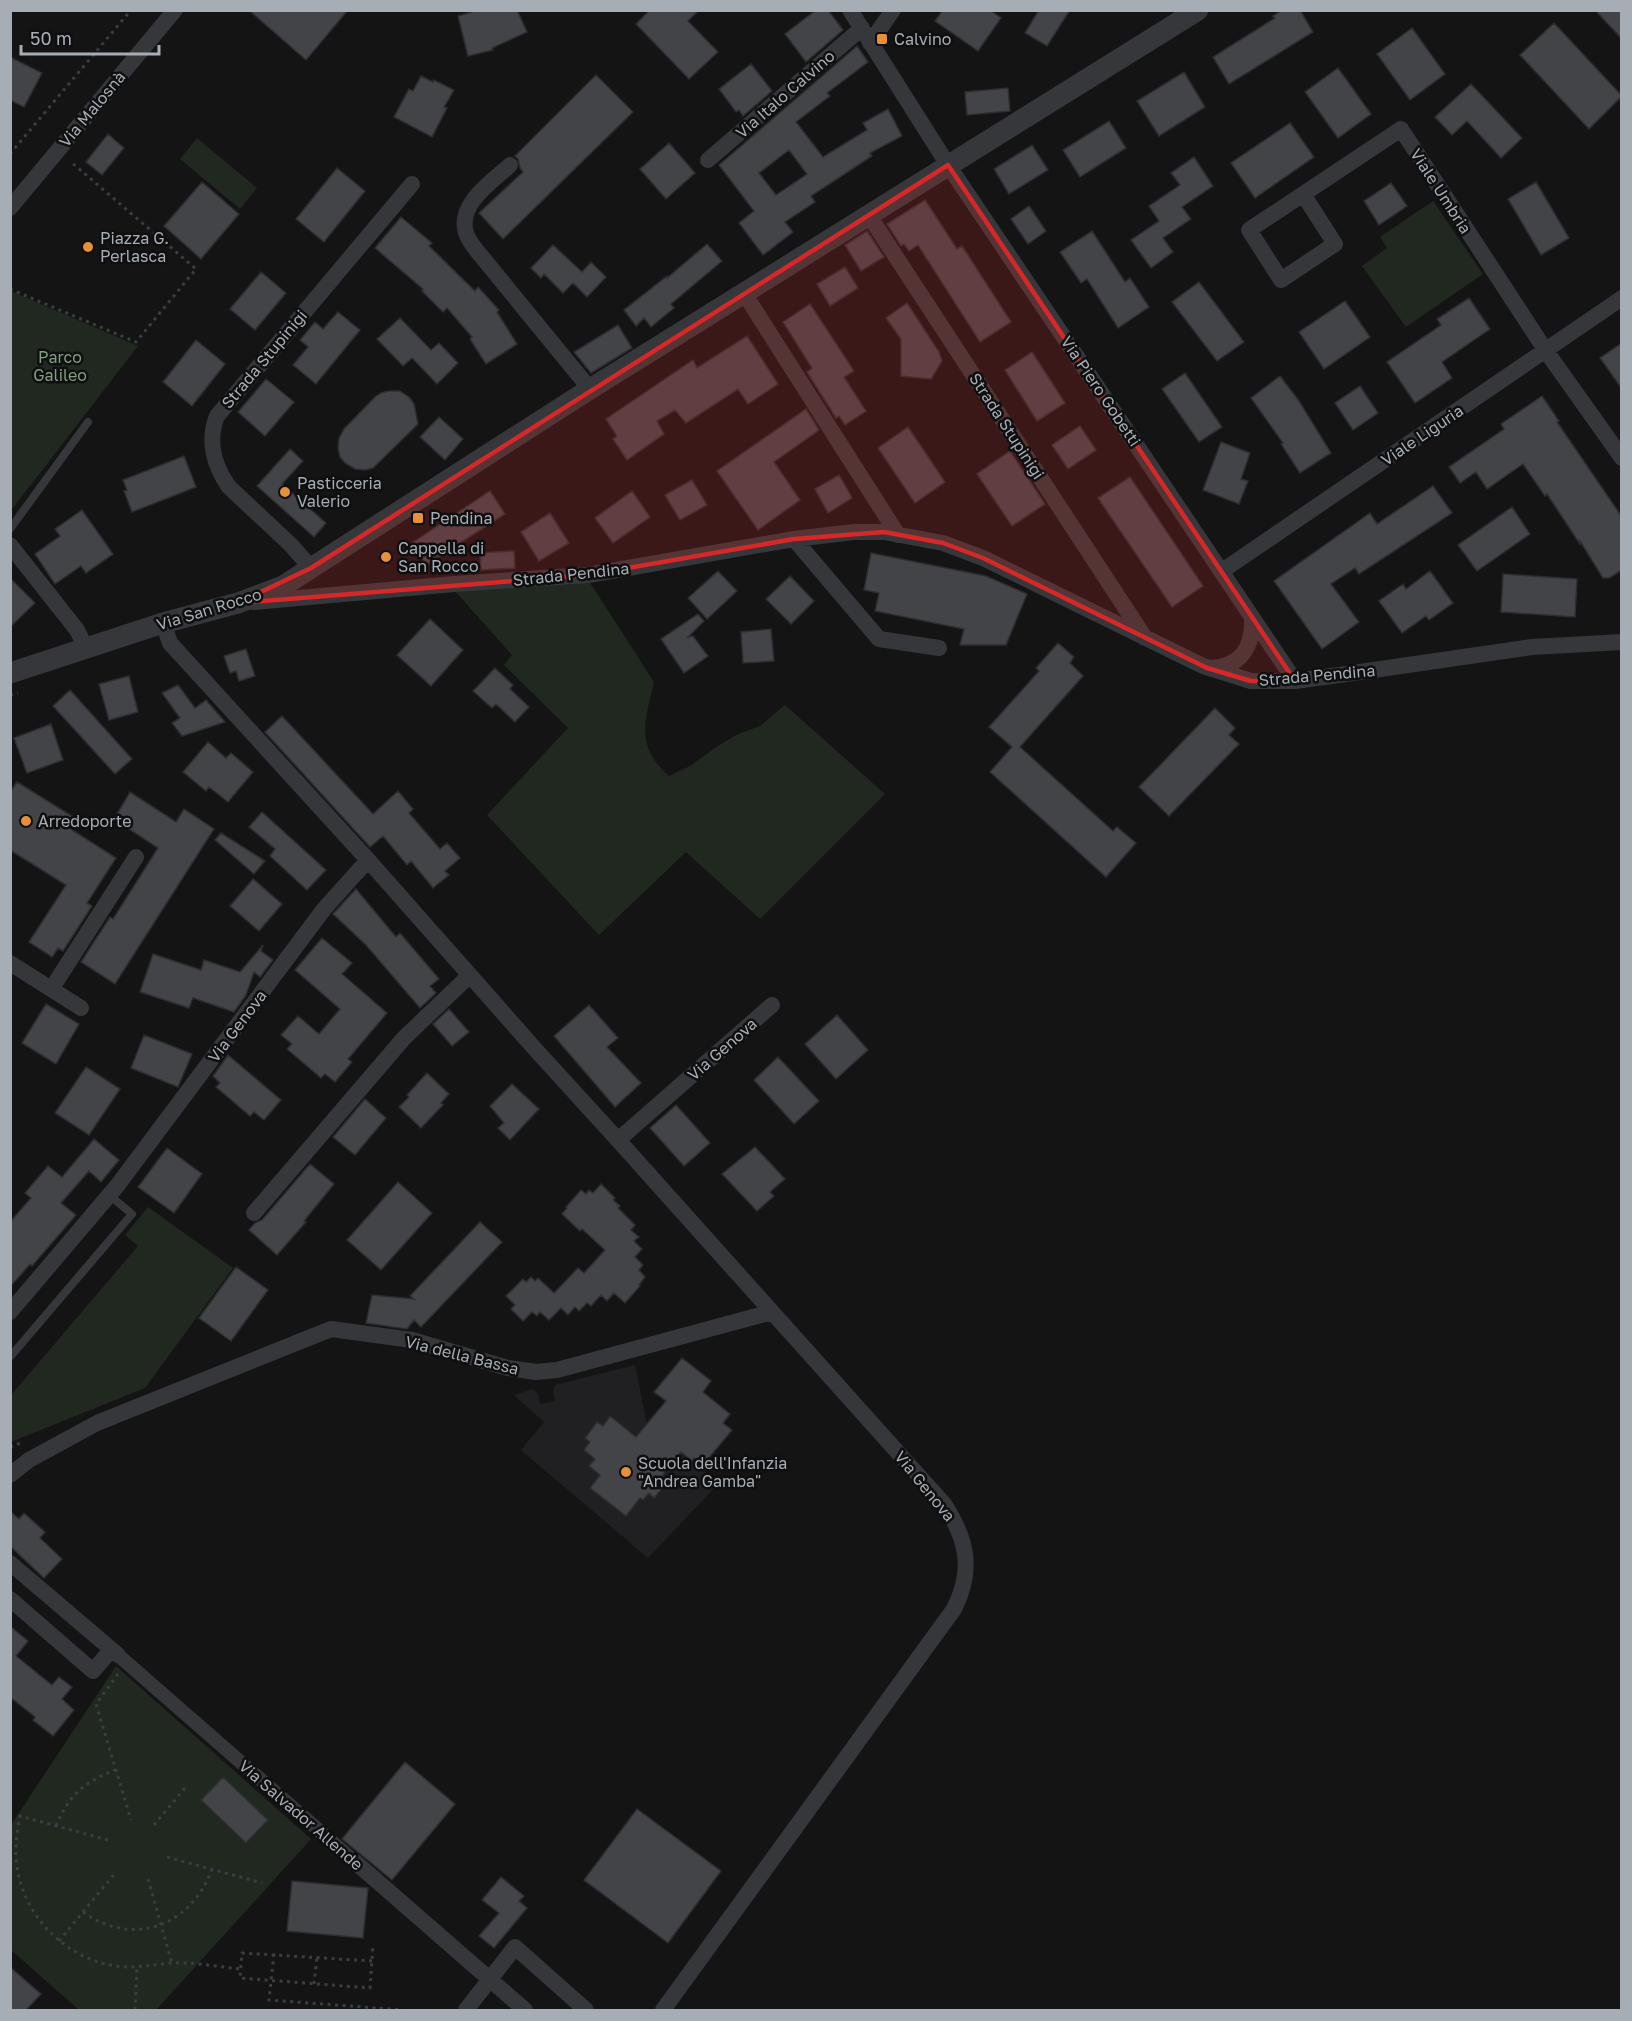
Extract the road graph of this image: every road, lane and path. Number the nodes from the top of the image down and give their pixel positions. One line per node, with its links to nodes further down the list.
1 (131, 10): 8 (path)
2 (174, 10): 15 (street, Via Malosnà)
3 (850, 10): 6 (street)
4 (893, 10): 7 (street)
5 (1198, 10): 12 (street)
6 (862, 28): 7 (street); 10 (street, Via Italo Calvino)
7 (870, 43): 12 (street)
8 (10, 154)
9 (77, 155): 17 (path)
10 (708, 160)
11 (510, 165): 21 (street)
12 (948, 165): 16 (street); 29 (street, Via Piero Gobetti)
13 (412, 184): 28 (street, Strada Stupinigi)
14 (1303, 194): 14 (street, Viale Umbria); 20 (street, Viale Umbria)
15 (10, 208)
16 (868, 214): 18 (street); 33 (street, Strada Stupinigi)
17 (10, 289)
18 (744, 293): 21 (street); 25 (street)
19 (1622, 298): 20 (street, Viale Liguria)
20 (1546, 351): 23 (street); 29 (street, Viale Liguria)
21 (590, 389): 28 (street, Via San Rocco)
22 (88, 422): 24 (lane)
23 (1622, 458)
24 (10, 529)
25 (898, 535): 26 (street, Strada Pendina); 33 (street, Strada Pendina)
26 (794, 539): 30 (street, Strada Pendina); 36 (street)
27 (10, 545): 35 (street)
28 (311, 568): 30 (street, Via San Rocco)
29 (1222, 571): 31 (street, Via Piero Gobetti)
30 (238, 603): 32 (street, Via San Rocco)
31 (1252, 619): 37 (street); 39 (street, Via Piero Gobetti)
32 (163, 623): 35 (street, Via San Rocco); 41 (street, Via Genova)
33 (1145, 638): 37 (street, Strada Pendina)
34 (1622, 642): 39 (street, Strada Pendina)
35 (86, 648): 38 (street, Via San Rocco)
36 (939, 648)
37 (1207, 668): 39 (street, Strada Pendina)
38 (10, 673)
39 (1295, 681)
40 (136, 857): 44 (street)
41 (368, 860): 43 (street, Via Genova); 48 (street, Via Genova)
42 (10, 963): 44 (street)
43 (469, 976): 47 (street, Via Genova); 49 (street)
44 (52, 988): 46 (street)
45 (772, 1005): 47 (street, Via Genova)
46 (81, 1008)
47 (618, 1140): 51 (street, Via Genova)
48 (109, 1195): 50 (street, Via Genova); 52 (lane)
49 (254, 1213)
50 (10, 1312)
51 (772, 1312): 53 (street, Via della Bassa); 89 (street, Via Genova)
52 (10, 1357)
53 (29, 1460): 54 (street, Via della Bassa); 55 (street, Via della Bassa)
54 (10, 1463)
55 (10, 1474)
56 (12, 1569): 58 (street, Via Salvador Allende)
57 (10, 1599): 58 (street)
58 (118, 1656): 59 (path); 66 (street, Via Salvador Allende)
59 (116, 1770): 61 (path); 63 (path)
60 (186, 1787): 62 (path)
61 (131, 1820)
62 (154, 1825)
63 (56, 1826): 64 (path); 73 (path)
64 (108, 1840)
65 (167, 1857): 67 (path)
66 (354, 1861): 81 (street, Via Salvador Allende)
67 (212, 1869): 70 (path); 72 (path)
68 (116, 1872): 71 (path)
69 (148, 1879): 72 (path)
70 (262, 1883)
71 (83, 1912): 72 (path); 73 (path)
72 (161, 1925): 78 (path)
73 (59, 1941): 79 (path)
74 (373, 1944): 77 (path)
75 (274, 1954): 76 (path); 80 (path); 82 (path)
76 (316, 1957): 77 (path); 83 (path)
77 (372, 1961): 83 (path)
78 (172, 1963): 79 (path); 80 (path)
79 (137, 1967): 84 (path)
80 (241, 1969): 82 (path)
81 (490, 1980): 86 (street); 87 (street, Via Salvador Allende); 88 (street)
82 (271, 1981): 83 (path); 85 (path)
83 (314, 1984)
84 (135, 2010)
85 (402, 2010)
86 (466, 2010)
87 (525, 2010)
88 (586, 2010)
89 (663, 2010)

